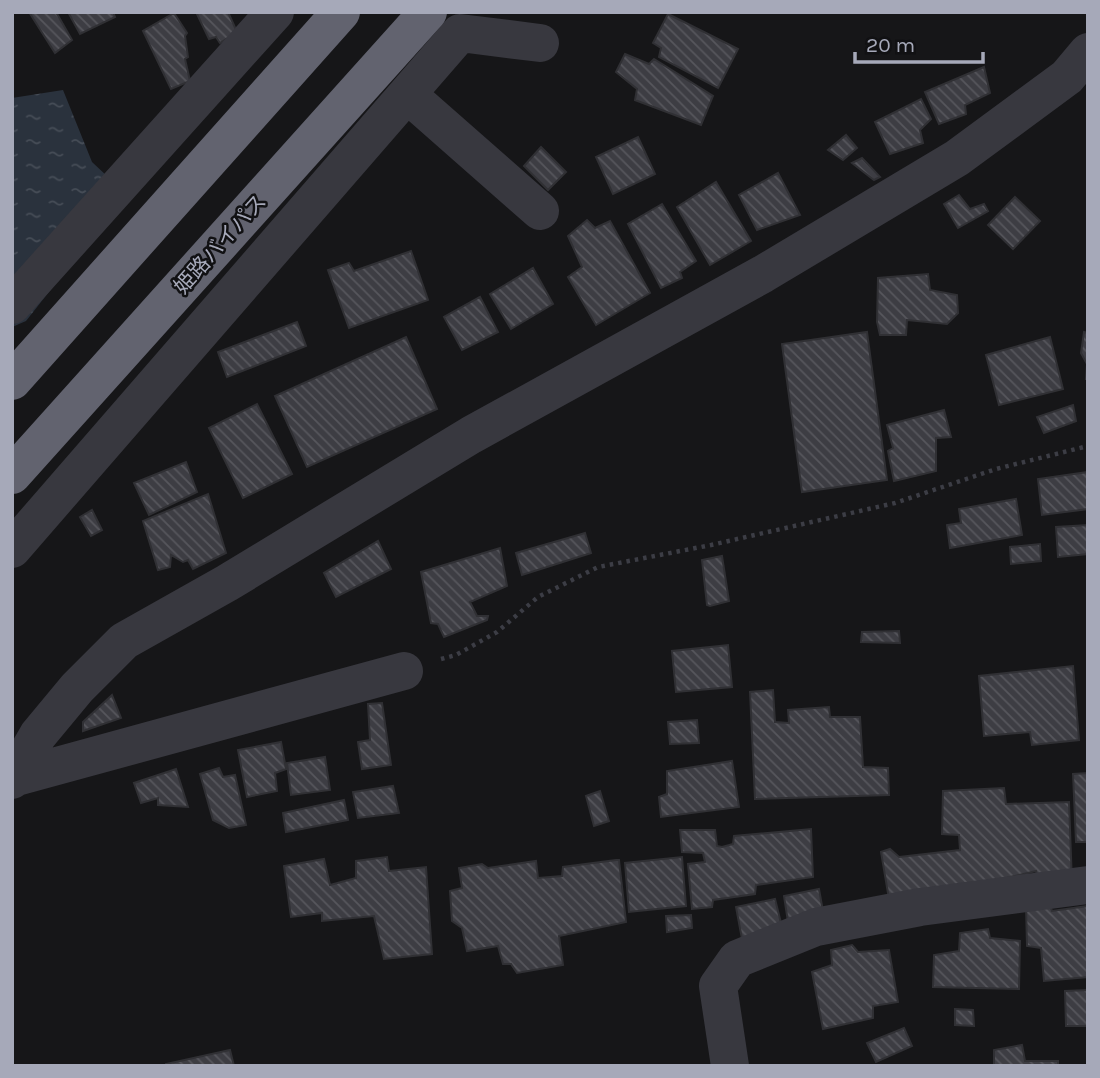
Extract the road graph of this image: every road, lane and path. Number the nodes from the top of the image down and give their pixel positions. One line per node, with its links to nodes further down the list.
1 (275, 12): 8 (street)
2 (341, 12): 9 (highway)
3 (428, 12): 11 (highway, 姫路バイパス)
4 (540, 43): 6 (street)
5 (1088, 52): 14 (street)
6 (407, 94): 7 (street); 12 (street)
7 (540, 211)
8 (12, 305)
9 (12, 381)
10 (1088, 446): 13 (path)
11 (12, 475)
12 (12, 549)
13 (404, 671): 14 (street)
14 (13, 779)
15 (1088, 885): 16 (street)
16 (730, 1066)

